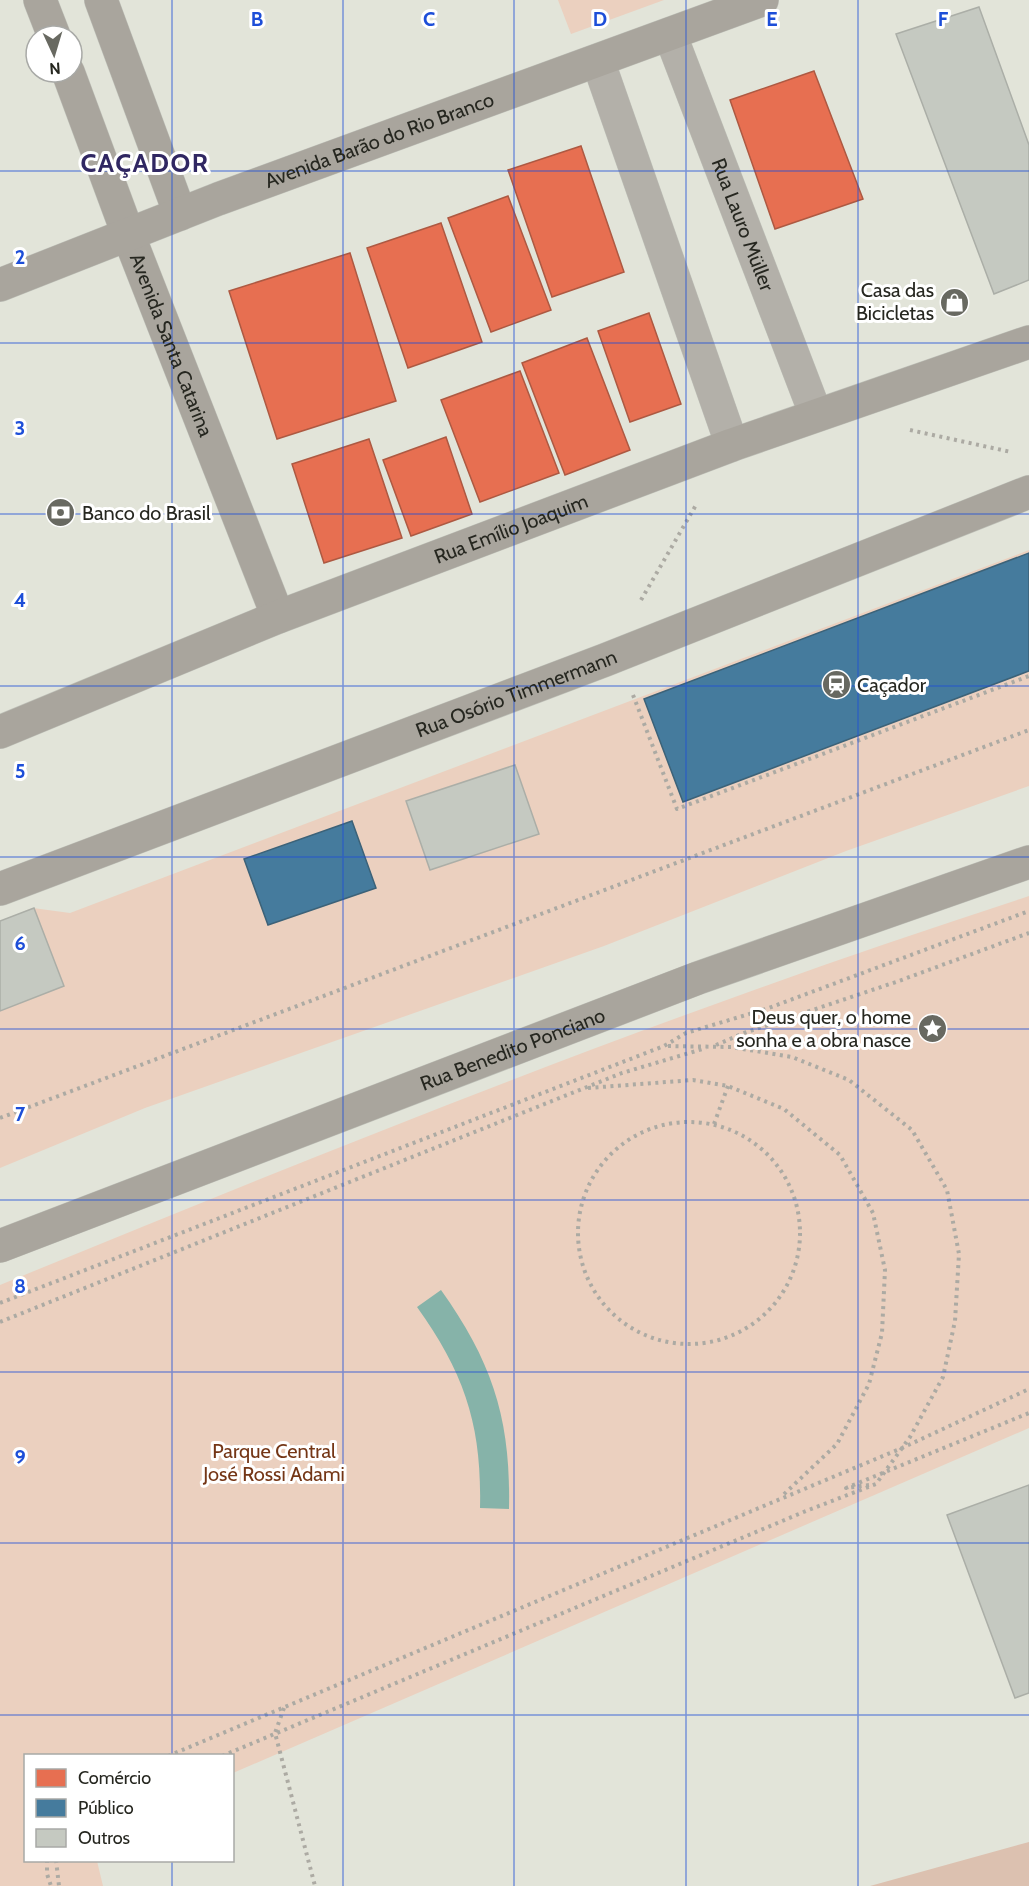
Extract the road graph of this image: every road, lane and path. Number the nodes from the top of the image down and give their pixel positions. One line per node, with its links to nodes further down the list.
1 (40, 0): 4 (main road)
2 (101, 0): 8 (main road)
3 (762, 0): 5 (main road, Avenida Barão do Rio Branco)
4 (49, 24)
5 (670, 34): 6 (main road, Avenida Barão do Rio Branco); 12 (street, Rua Lauro Müller)
6 (598, 61): 8 (main road, Avenida Barão do Rio Branco); 14 (street)
7 (72, 84): 9 (main road, Avenida Santa Catarina)
8 (180, 214): 9 (main road, Avenida Barão do Rio Branco)
9 (128, 234): 10 (main road, Avenida Barão do Rio Branco); 17 (main road, Avenida Santa Catarina)
10 (0, 285)
11 (1029, 342): 12 (main road, Rua Emílio Joaquim)
12 (816, 415): 14 (main road, Rua Emílio Joaquim)
13 (905, 429): 15 (path)
14 (732, 445): 17 (main road, Rua Emílio Joaquim); 18 (path)
15 (1018, 453)
16 (1029, 492): 18 (main road, Rua Osório Timmermann)
17 (278, 617): 22 (main road, Rua Emílio Joaquim)
18 (605, 660): 24 (main road, Rua Osório Timmermann)
19 (1029, 676): 20 (path)
20 (633, 695)
21 (1029, 730): 31 (path)
22 (0, 732)
23 (1029, 862): 33 (main road, Rua Benedito Ponciano)
24 (0, 889)
25 (1029, 911): 27 (path)
26 (1029, 933): 28 (path)
27 (664, 1046): 28 (path); 34 (path)
28 (713, 1046): 30 (path); 38 (path)
29 (728, 1086): 30 (path); 32 (path); 40 (path)
30 (584, 1088): 35 (path)
31 (0, 1118)
32 (714, 1124): 32 (path)
33 (0, 1245)
34 (0, 1303)
35 (0, 1322)
36 (1029, 1389): 38 (path)
37 (1029, 1413): 39 (path)
38 (902, 1448): 39 (path); 40 (path)
39 (876, 1484): 42 (path)
40 (779, 1498): 41 (path)
41 (284, 1707): 42 (path); 43 (path)
42 (274, 1733): 44 (path); 49 (path)
43 (170, 1754)
44 (224, 1754)
45 (47, 1862): 47 (path)
46 (57, 1862): 48 (path)
47 (51, 1886)
48 (59, 1886)
49 (315, 1886)

